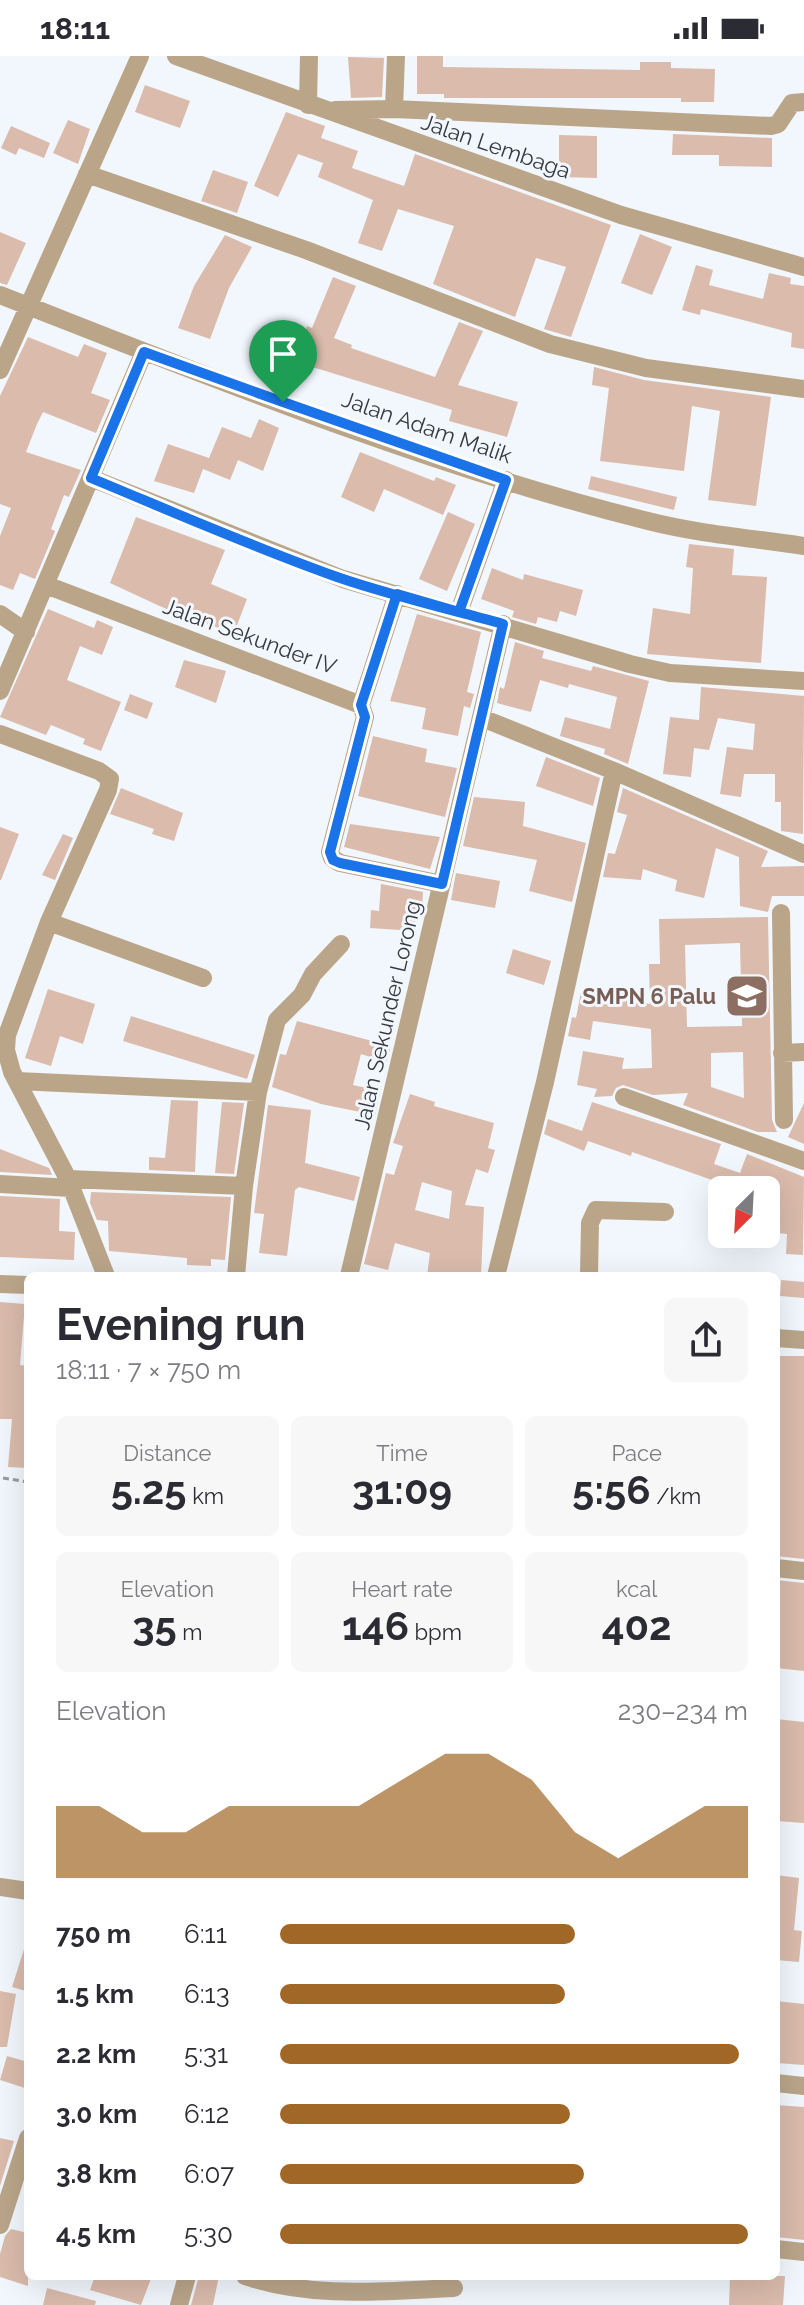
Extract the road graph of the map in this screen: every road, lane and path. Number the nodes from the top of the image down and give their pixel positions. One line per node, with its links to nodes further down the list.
1 (140, 56): 9 (street)
2 (176, 56): 5 (street, Jalan Lembaga)
3 (309, 56): 7 (street)
4 (396, 56): 8 (street)
5 (218, 64): 7 (street, Jalan Lembaga)
6 (804, 102): 8 (street)
7 (317, 108): 8 (street); 10 (street, Jalan Lembaga)
8 (394, 109)
9 (87, 174): 12 (street); 15 (street)
10 (804, 267)
11 (0, 295): 12 (street, Jalan Adam Malik)
12 (29, 307): 13 (street, Jalan Adam Malik); 14 (street)
13 (144, 352): 16 (street); 17 (street, Jalan Adam Malik)
14 (0, 370)
15 (804, 389)
16 (91, 478): 19 (street); 20 (street)
17 (506, 480): 18 (street, Jalan Adam Malik); 21 (street)
18 (804, 546)
19 (46, 585): 24 (street); 27 (street, Jalan Sekunder IV)
20 (397, 594): 21 (street); 27 (street)
21 (459, 612): 23 (street)
22 (0, 614): 24 (street)
23 (503, 624): 25 (street); 28 (street, Jalan Sekunder Lorong)
24 (26, 632): 26 (street)
25 (804, 681)
26 (0, 691)
27 (361, 705): 32 (street)
28 (482, 718): 30 (street); 32 (street, Jalan Sekunder Lorong)
29 (0, 734): 34 (street)
30 (614, 771): 31 (street); 51 (street)
31 (804, 854)
32 (442, 884): 50 (street, Jalan Sekunder Lorong)
33 (781, 913): 38 (street)
34 (49, 922): 36 (street); 39 (street)
35 (341, 944): 40 (street)
36 (203, 978)
37 (804, 1052): 38 (street)
38 (782, 1053): 42 (street)
39 (17, 1081): 40 (street); 44 (street)
40 (258, 1092): 46 (street)
41 (624, 1097): 43 (street)
42 (784, 1120)
43 (804, 1161)
44 (70, 1183): 45 (street); 46 (street); 48 (street)
45 (0, 1184)
46 (244, 1186): 49 (street)
47 (665, 1212): 52 (street)
48 (104, 1272)
49 (236, 1272)
50 (350, 1272)
51 (497, 1272)
52 (589, 1272)
53 (0, 1284): 54 (street)
54 (24, 1285)
55 (780, 1338): 56 (street)
56 (804, 1340)
57 (3, 1478): 58 (path)
58 (24, 1481)
59 (780, 1568): 60 (street)
60 (804, 1571)
61 (0, 1887): 62 (street)
62 (24, 1890)
63 (780, 2083): 64 (street)
64 (804, 2086)
65 (24, 2145): 66 (street)
66 (8, 2174): 67 (street)
67 (0, 2225)
68 (780, 2249): 69 (street)
69 (804, 2252)
70 (186, 2280): 73 (street)
71 (258, 2280): 72 (street)
72 (453, 2280): 74 (street)
73 (179, 2305)
74 (462, 2305)

